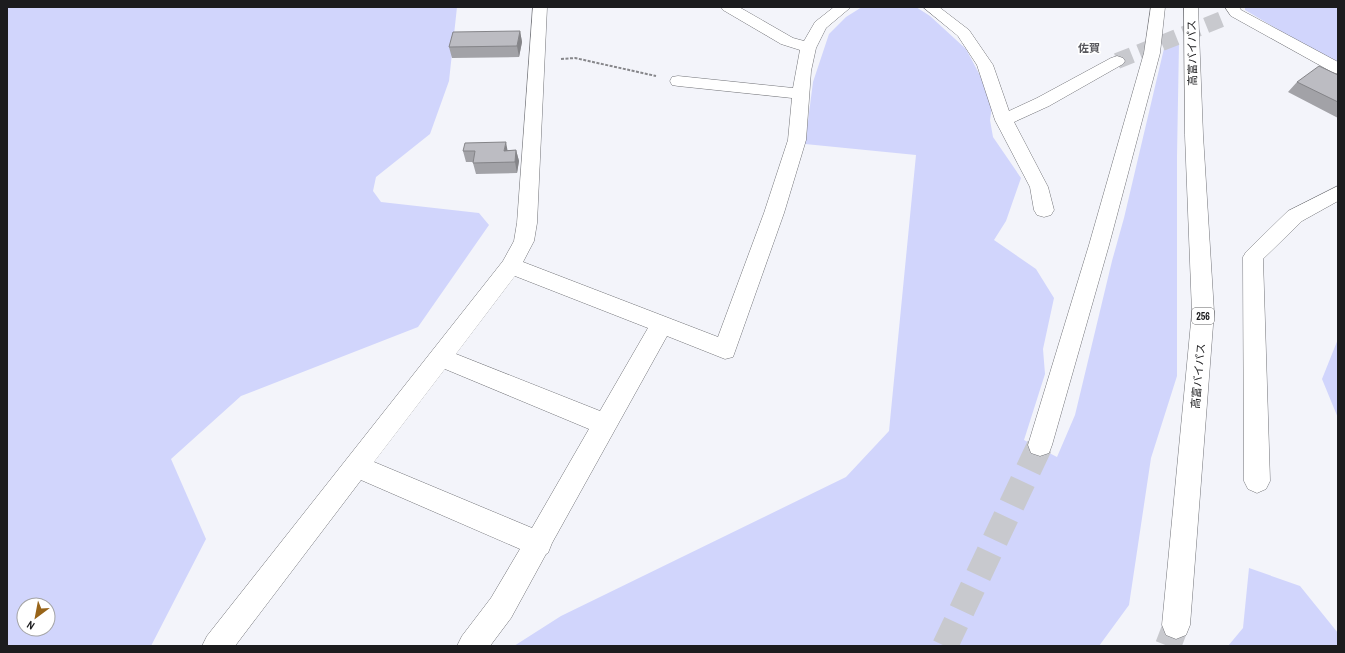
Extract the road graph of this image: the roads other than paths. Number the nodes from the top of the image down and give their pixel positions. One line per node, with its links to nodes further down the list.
1 (540, 7): 16 (main road)
2 (728, 7): 8 (main road)
3 (844, 7): 8 (main road)
4 (930, 7): 13 (main road)
5 (1158, 7): 20 (main road)
6 (1191, 7): 24 (main road, 高富バイパス / 256)
7 (1230, 13): 10 (main road)
8 (808, 48): 12 (main road)
9 (1117, 61): 13 (main road)
10 (1338, 69)
11 (678, 81): 12 (main road)
12 (802, 94): 17 (main road)
13 (1004, 120): 15 (main road)
14 (1338, 193): 22 (main road)
15 (1044, 210)
16 (511, 266): 17 (main road); 18 (main road)
17 (662, 324): 19 (main road)
18 (440, 357): 19 (main road); 21 (main road)
19 (606, 425): 23 (main road)
20 (1040, 445)
21 (356, 466): 23 (main road); 25 (main road)
22 (1257, 481)
23 (539, 544): 26 (main road)
24 (1176, 625)
25 (217, 646)
26 (472, 646)

